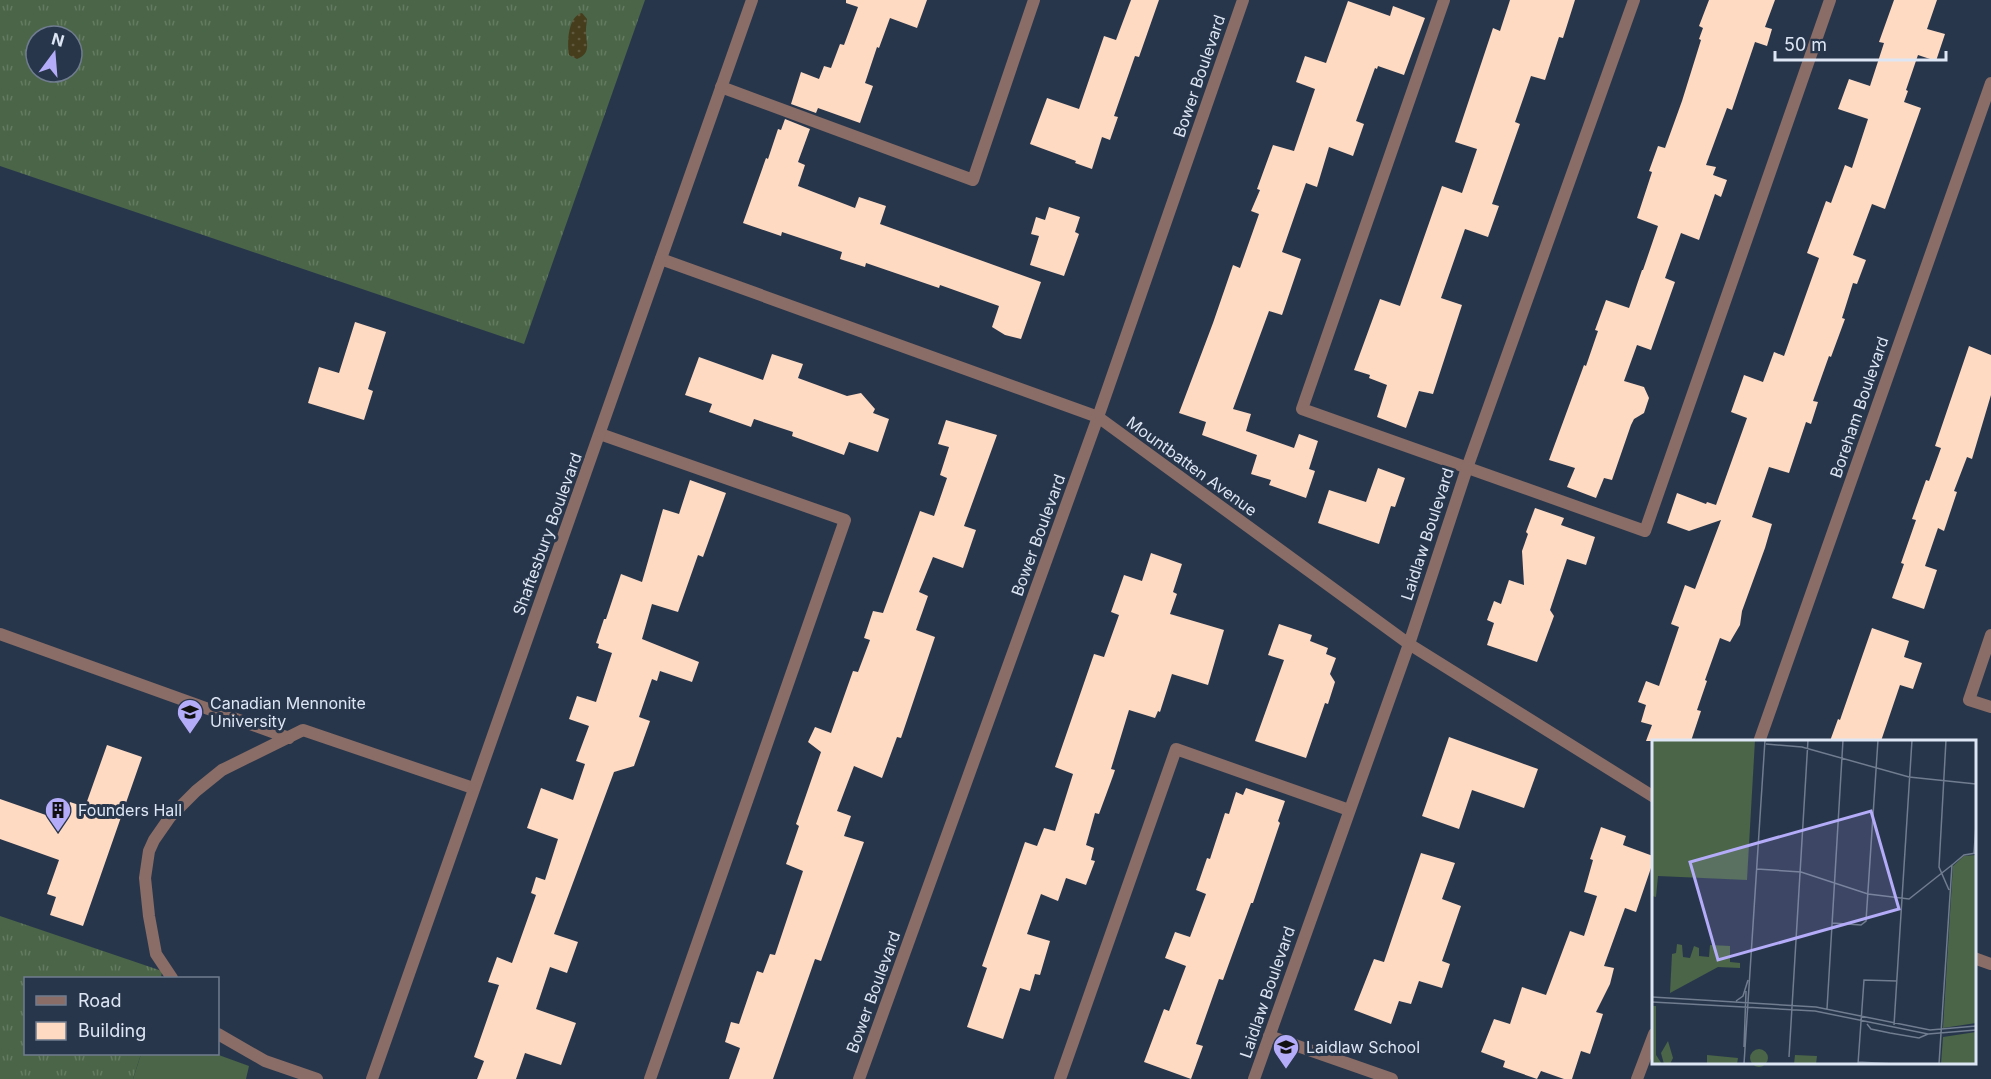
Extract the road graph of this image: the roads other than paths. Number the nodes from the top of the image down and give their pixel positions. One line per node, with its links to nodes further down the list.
1 (752, 0): 8 (street, Shaftesbury Boulevard)
2 (1034, 0): 8 (street)
3 (1243, 0): 10 (street, Bower Boulevard)
4 (1444, 0): 12 (street)
5 (1634, 0): 12 (street, Laidlaw Boulevard)
6 (1830, 0): 12 (street)
7 (1991, 83): 18 (street, Boreham Boulevard)
8 (721, 87): 9 (street, Shaftesbury Boulevard)
9 (661, 259): 10 (street, Mountbatten Avenue); 11 (street, Shaftesbury Boulevard)
10 (1098, 417): 15 (street, Mountbatten Avenue); 31 (street, Bower Boulevard)
11 (600, 434): 19 (street, Shaftesbury Boulevard); 30 (street)
12 (1467, 468): 15 (street, Laidlaw Boulevard)
13 (0, 634): 17 (street)
14 (1991, 635): 16 (street)
15 (1409, 644): 20 (street, Mountbatten Avenue); 21 (street, Laidlaw Boulevard)
16 (1991, 707)
17 (289, 738): 19 (street); 24 (street)
18 (1759, 740)
19 (473, 788): 29 (street, Shaftesbury Boulevard)
20 (1652, 796)
21 (1349, 810): 26 (street, Laidlaw Boulevard); 32 (street)
22 (1976, 959): 23 (street)
23 (1991, 964)
24 (171, 977)
25 (219, 1035): 28 (street)
26 (1269, 1036): 33 (street, Laidlaw Boulevard); 34 (street)
27 (1652, 1037): 35 (street)
28 (317, 1079)
29 (372, 1079)
30 (650, 1079)
31 (859, 1079)
32 (1060, 1079)
33 (1254, 1079)
34 (1392, 1079)
35 (1637, 1079)

